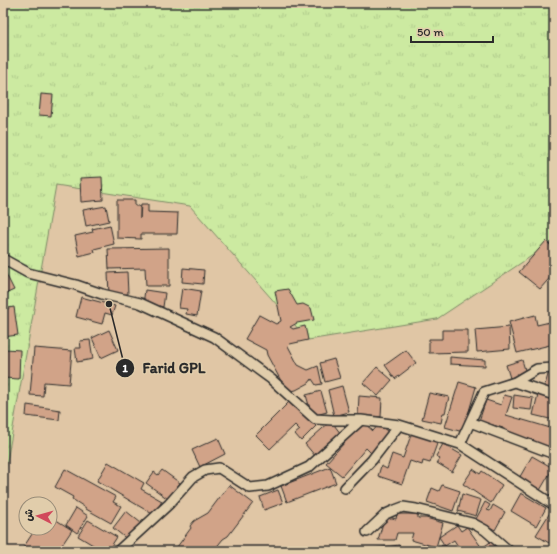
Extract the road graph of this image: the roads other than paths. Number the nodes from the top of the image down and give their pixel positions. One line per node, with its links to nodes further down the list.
1 (3, 259): 5 (street)
2 (554, 368): 3 (street)
3 (515, 382): 4 (street); 6 (street)
4 (554, 394)
5 (360, 420): 7 (street); 13 (street)
6 (470, 422): 8 (street); 9 (street)
7 (399, 425): 8 (street); 10 (street)
8 (460, 444): 11 (street)
9 (554, 454)
10 (345, 488)
11 (554, 505)
12 (367, 532): 14 (street)
13 (118, 551)
14 (509, 551)

